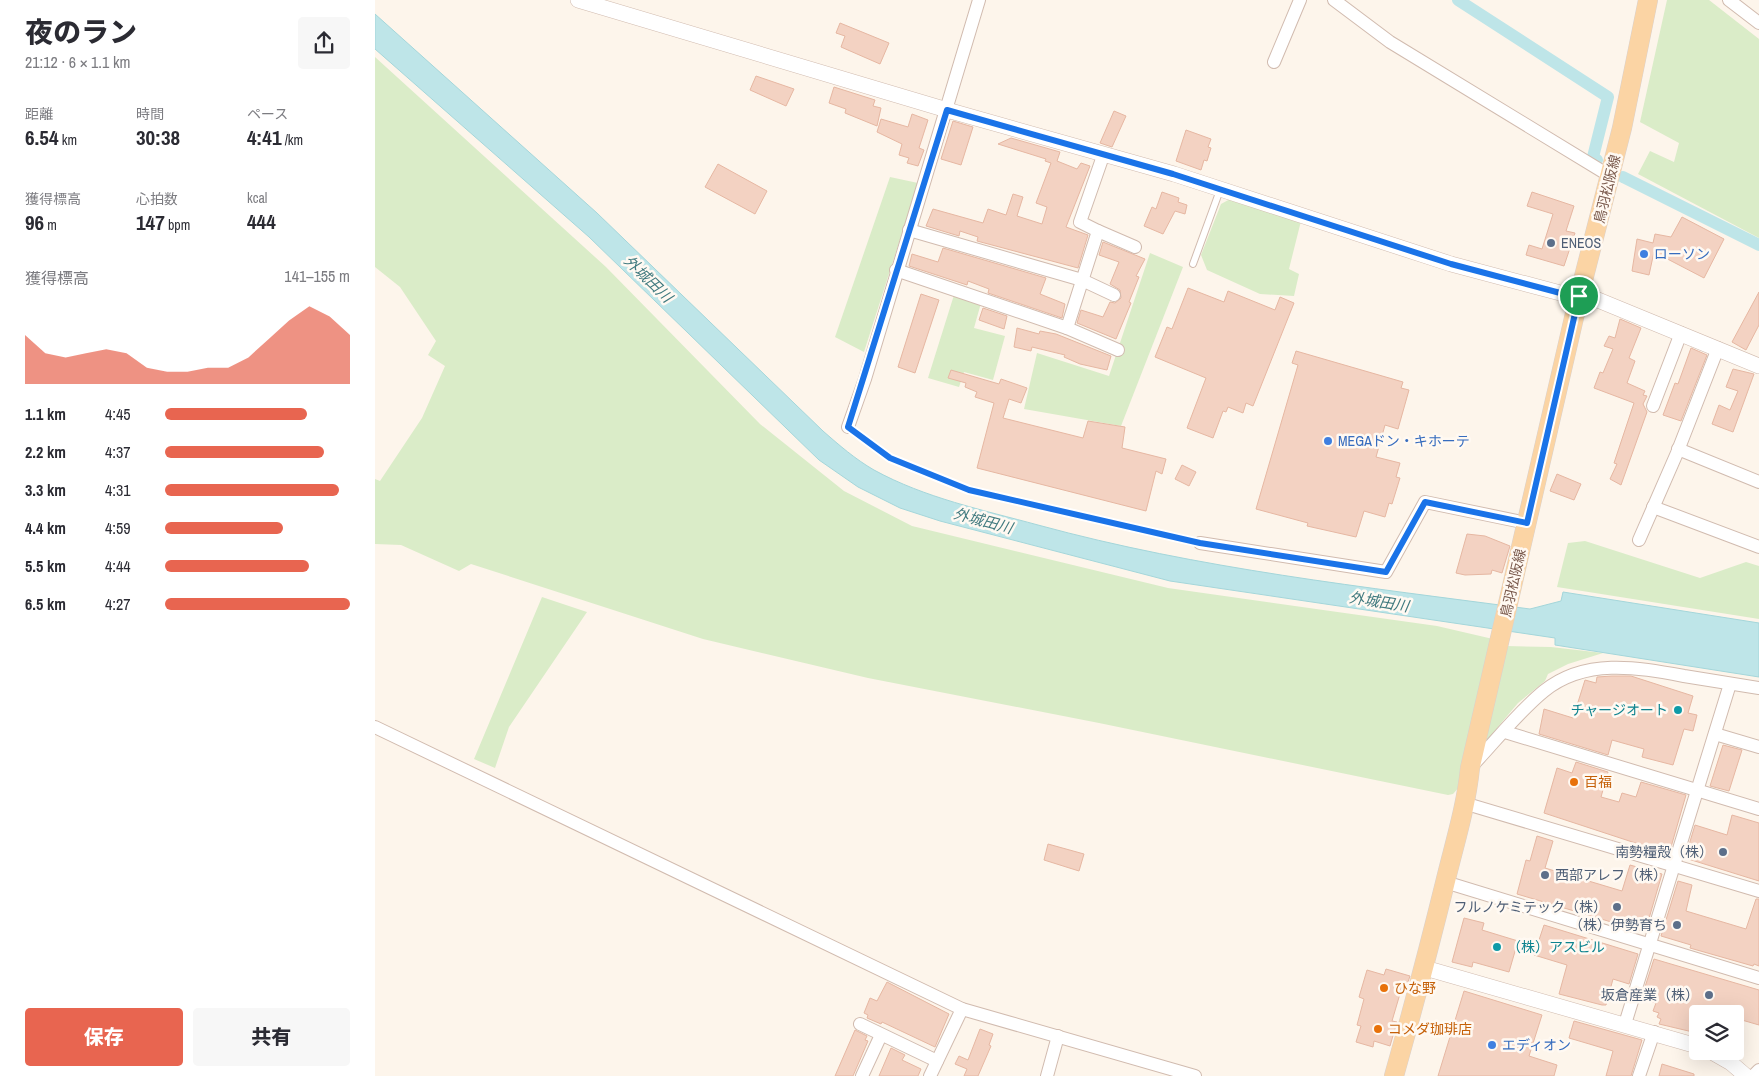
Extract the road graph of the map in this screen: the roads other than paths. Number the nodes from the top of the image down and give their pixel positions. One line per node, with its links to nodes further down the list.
1 (578, 0): 9 (street)
2 (979, 0): 9 (street)
3 (1300, 0): 8 (street)
4 (1334, 0): 11 (street)
5 (1648, 0): 11 (main road, 鳥羽松阪線)
6 (1729, 0): 7 (street)
7 (1759, 23)
8 (1274, 62)
9 (947, 110): 10 (street); 13 (street)
10 (1103, 156): 12 (street); 14 (street)
11 (1610, 176): 20 (main road, 鳥羽松阪線)
12 (1221, 189): 16 (lane); 20 (street)
13 (909, 230): 17 (street); 18 (street)
14 (1098, 231): 15 (street); 18 (street)
15 (1135, 247)
16 (1193, 264)
17 (896, 270): 21 (street); 27 (street)
18 (1082, 280): 19 (street); 21 (street)
19 (1114, 295)
20 (1579, 296): 22 (street); 31 (main road, 鳥羽松阪線)
21 (1067, 328): 24 (street)
22 (1681, 333): 23 (street); 26 (street)
23 (1718, 348): 25 (street); 28 (street)
24 (1118, 350)
25 (1759, 366)
26 (1653, 406)
27 (848, 427): 33 (lane)
28 (1678, 449): 29 (street); 30 (street)
29 (1759, 482)
30 (1653, 507): 32 (street); 34 (street)
31 (1527, 523): 33 (street); 41 (main road, 鳥羽松阪線)
32 (1639, 540)
33 (1200, 543)
34 (1759, 547)
35 (1730, 684): 36 (street); 38 (street); 39 (street)
36 (1759, 688)
37 (375, 727): 51 (street)
38 (1505, 732): 41 (street); 42 (street)
39 (1715, 734): 40 (street); 42 (street)
40 (1759, 747)
41 (1471, 768): 43 (main road, 鳥羽松阪線)
42 (1697, 790): 44 (street); 45 (street)
43 (1467, 804): 45 (street); 46 (main road, 鳥羽松阪線)
44 (1759, 809)
45 (1673, 866): 47 (street); 48 (street)
46 (1445, 882): 48 (street); 49 (main road, 鳥羽松阪線)
47 (1759, 891)
48 (1649, 945): 50 (street); 53 (street)
49 (1425, 968): 53 (street); 65 (main road, 鳥羽松阪線)
50 (1759, 978)
51 (962, 1009): 56 (street); 59 (street)
52 (860, 1024): 55 (street)
53 (1625, 1024): 54 (street)
54 (1654, 1032): 57 (street); 66 (street)
55 (881, 1035): 59 (street); 61 (street)
56 (1058, 1036): 63 (street); 64 (street)
57 (1689, 1043)
58 (1726, 1060): 67 (street)
59 (937, 1061): 62 (street)
60 (1759, 1070): 68 (street)
61 (862, 1076)
62 (930, 1076)
63 (1047, 1076)
64 (1195, 1076)
65 (1394, 1076)
66 (1639, 1076)
67 (1746, 1076)
68 (1753, 1076)

